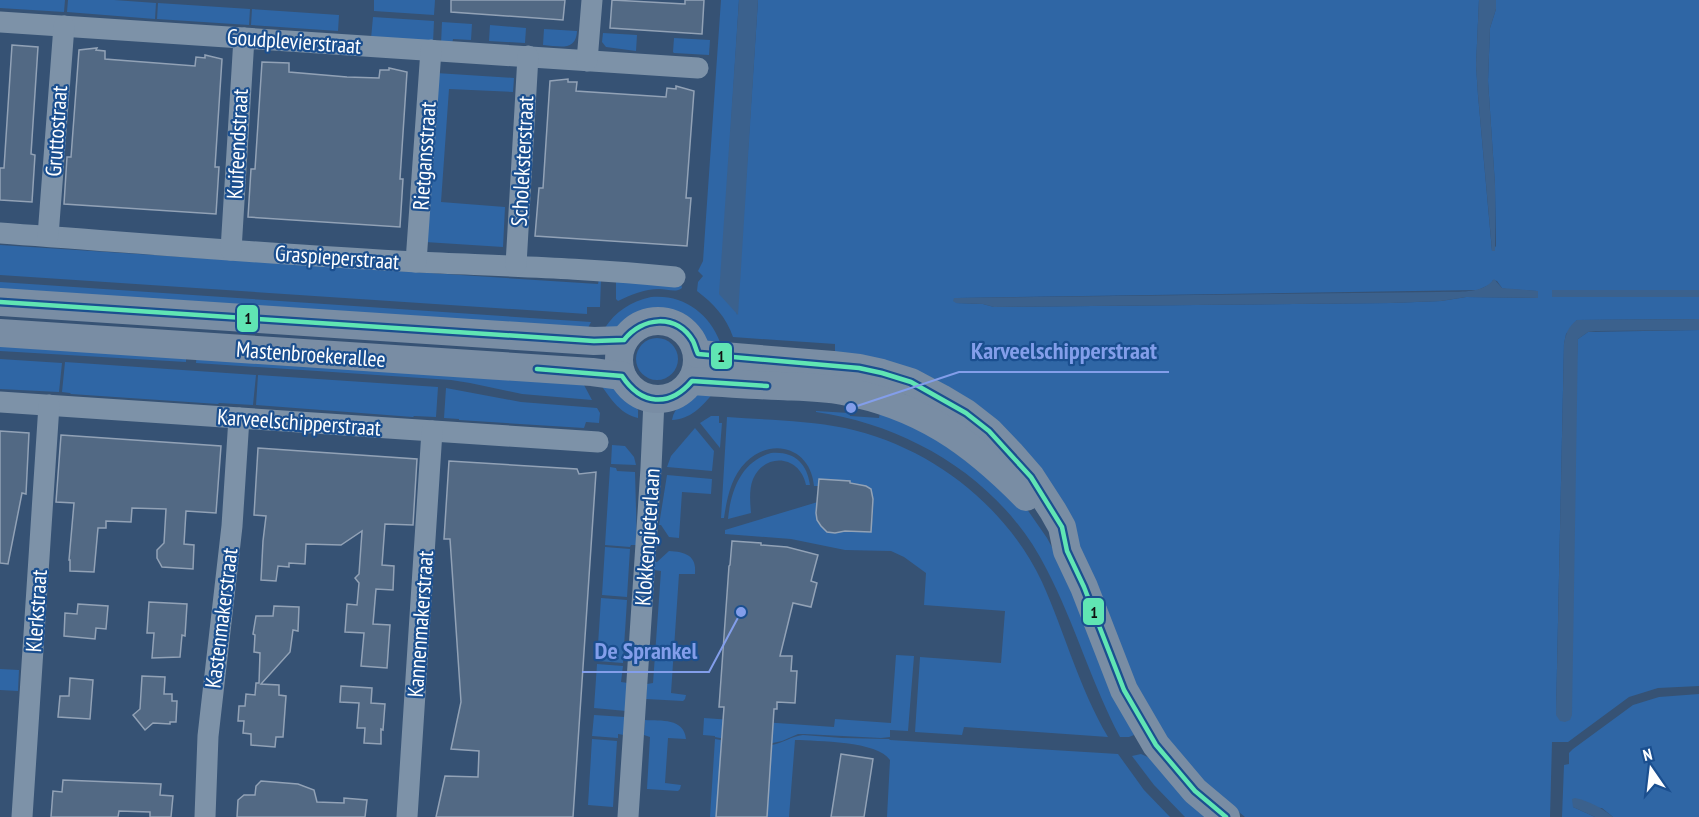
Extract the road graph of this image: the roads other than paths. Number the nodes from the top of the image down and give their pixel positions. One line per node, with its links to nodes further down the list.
1 (592, 0): 7 (street)
2 (0, 22): 3 (street, Goudplevierstraat)
3 (64, 27): 4 (street, Goudplevierstraat); 10 (street, Gruttostraat)
4 (243, 38): 5 (street, Goudplevierstraat); 11 (street, Kuifeendstraat)
5 (431, 50): 6 (street, Goudplevierstraat); 12 (street, Rietgansstraat)
6 (528, 56): 7 (street, Goudplevierstraat); 13 (street, Scholeksterstraat)
7 (587, 61): 8 (street, Goudplevierstraat)
8 (698, 68)
9 (0, 232): 10 (street, Graspieperstraat)
10 (48, 236): 11 (street, Graspieperstraat)
11 (231, 250): 12 (street, Graspieperstraat)
12 (416, 262): 13 (street, Graspieperstraat)
13 (516, 265): 14 (street, Graspieperstraat)
14 (675, 277)
15 (0, 302): 17 (main road, Mastenbroekerallee)
16 (0, 333): 19 (main road, Mastenbroekerallee)
17 (624, 340): 18 (main road); 19 (main road)
18 (695, 368): 20 (main road); 30 (main road)
19 (622, 376): 20 (main road)
20 (654, 400): 29 (street, Klokkengieterlaan)
21 (0, 402): 22 (street, Karveelschipperstraat)
22 (49, 405): 23 (street, Karveelschipperstraat); 26 (street, Klerkstraat)
23 (238, 418): 24 (street, Karveelschipperstraat); 27 (street, Kastenmakerstraat)
24 (432, 431): 25 (street, Karveelschipperstraat); 28 (street, Kannenmakerstraat)
25 (598, 442)
26 (22, 817)
27 (205, 817)
28 (407, 817)
29 (628, 817)
30 (1226, 817)

